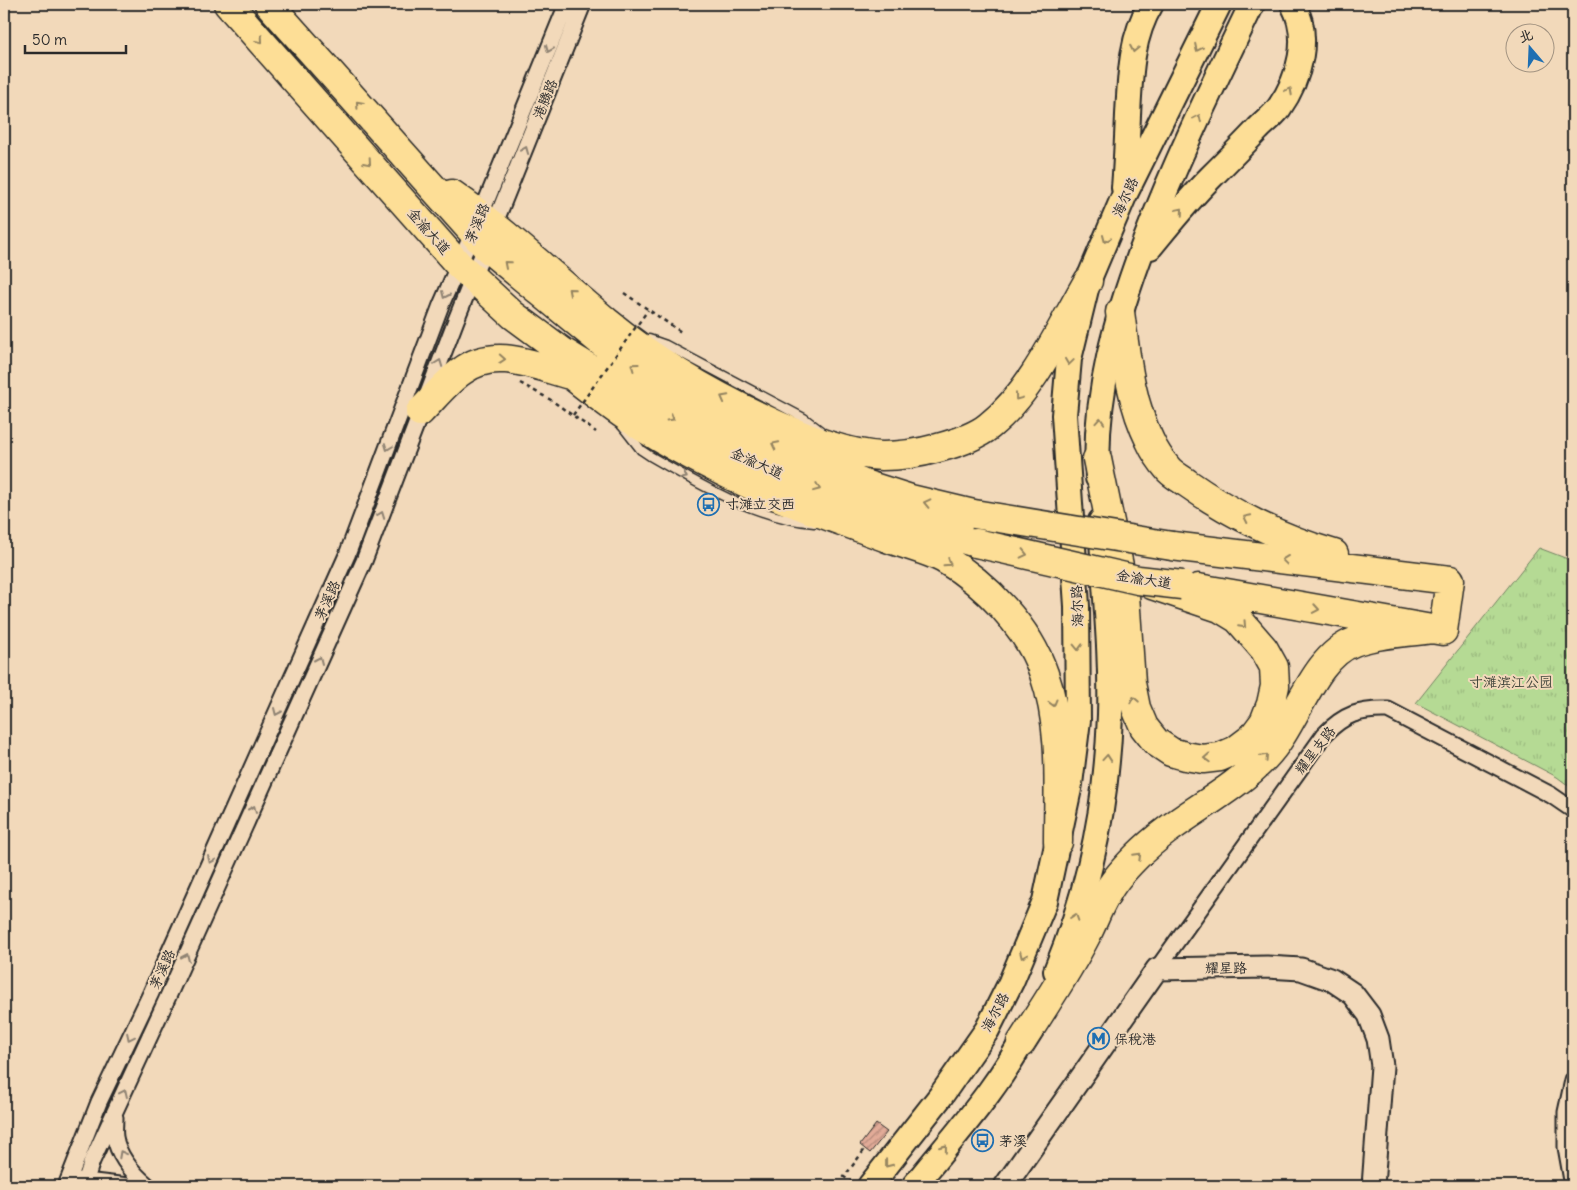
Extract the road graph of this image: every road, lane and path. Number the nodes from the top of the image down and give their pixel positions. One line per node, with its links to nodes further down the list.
1 (228, 4): 13 (highway, 金渝大道, one-way to 13)
2 (269, 4): 11 (highway, 金渝大道, one-way to 2)
3 (567, 4): 11 (street, 茅溪路, one-way to 11)
4 (583, 4): 9 (street, 港腾路, one-way to 4)
5 (1151, 4): 10 (main road, one-way to 10)
6 (1219, 4): 10 (main road, 海尔路, one-way to 10)
7 (1252, 4): 12 (main road, 海尔路, one-way to 7)
8 (1293, 4): 12 (main road, one-way to 8)
9 (507, 195): 11 (street, 茅溪路)
10 (1124, 196): 14 (main road, 海尔路, one-way to 14)
11 (484, 230): 13 (street, 茅溪路); 27 (highway, one-way to 11); 32 (highway, 金渝大道, one-way to 11, bridge)
12 (1137, 262): 17 (main road, 海尔路)
13 (466, 271): 18 (highway, 金渝大道); 24 (street, 茅溪路, one-way to 13); 42 (street, 茅溪路, one-way to 42)
14 (1088, 281): 27 (highway, one-way to 27); 36 (main road, 海尔路, one-way to 36)
15 (624, 293): 16 (path)
16 (648, 310): 19 (path); 25 (path, bridge)
17 (1120, 312): 28 (main road, 海尔路, one-way to 17); 32 (highway, one-way to 17)
18 (513, 315): 21 (highway); 33 (highway, 金渝大道, one-way to 33, bridge)
19 (681, 332)
20 (641, 336): 27 (lane)
21 (570, 374): 23 (highway); 24 (highway, one-way to 21)
22 (520, 383): 25 (path)
23 (599, 396): 29 (lane, one-way to 29); 31 (highway)
24 (420, 412): 40 (street, 茅溪路, one-way to 24)
25 (573, 415): 26 (path)
26 (596, 432)
27 (849, 451)
28 (1097, 459): 33 (highway, one-way to 28); 38 (main road, 海尔路, one-way to 28)
29 (818, 523)
30 (827, 524): 31 (lane)
31 (854, 526): 36 (highway, one-way to 36)
32 (1402, 574): 34 (highway, 金渝大道)
33 (1183, 591): 34 (highway, 金渝大道, one-way to 34)
34 (1437, 630): 38 (highway, one-way to 34)
35 (1573, 810): 37 (street, 耀星支路)
36 (1058, 842): 47 (main road, 海尔路, one-way to 47)
37 (1157, 970): 49 (street); 50 (street, 耀星路)
38 (1021, 1043): 48 (main road, 海尔路, one-way to 38)
39 (1573, 1080): 51 (street)
40 (115, 1113): 43 (street, 茅溪路); 45 (street, one-way to 40)
41 (865, 1149): 46 (path)
42 (67, 1183): 43 (street)
43 (85, 1184): 44 (street)
44 (128, 1186)
45 (148, 1186)
46 (857, 1186)
47 (870, 1186)
48 (914, 1186)
49 (1004, 1186)
50 (1373, 1186)
51 (1573, 1186)

